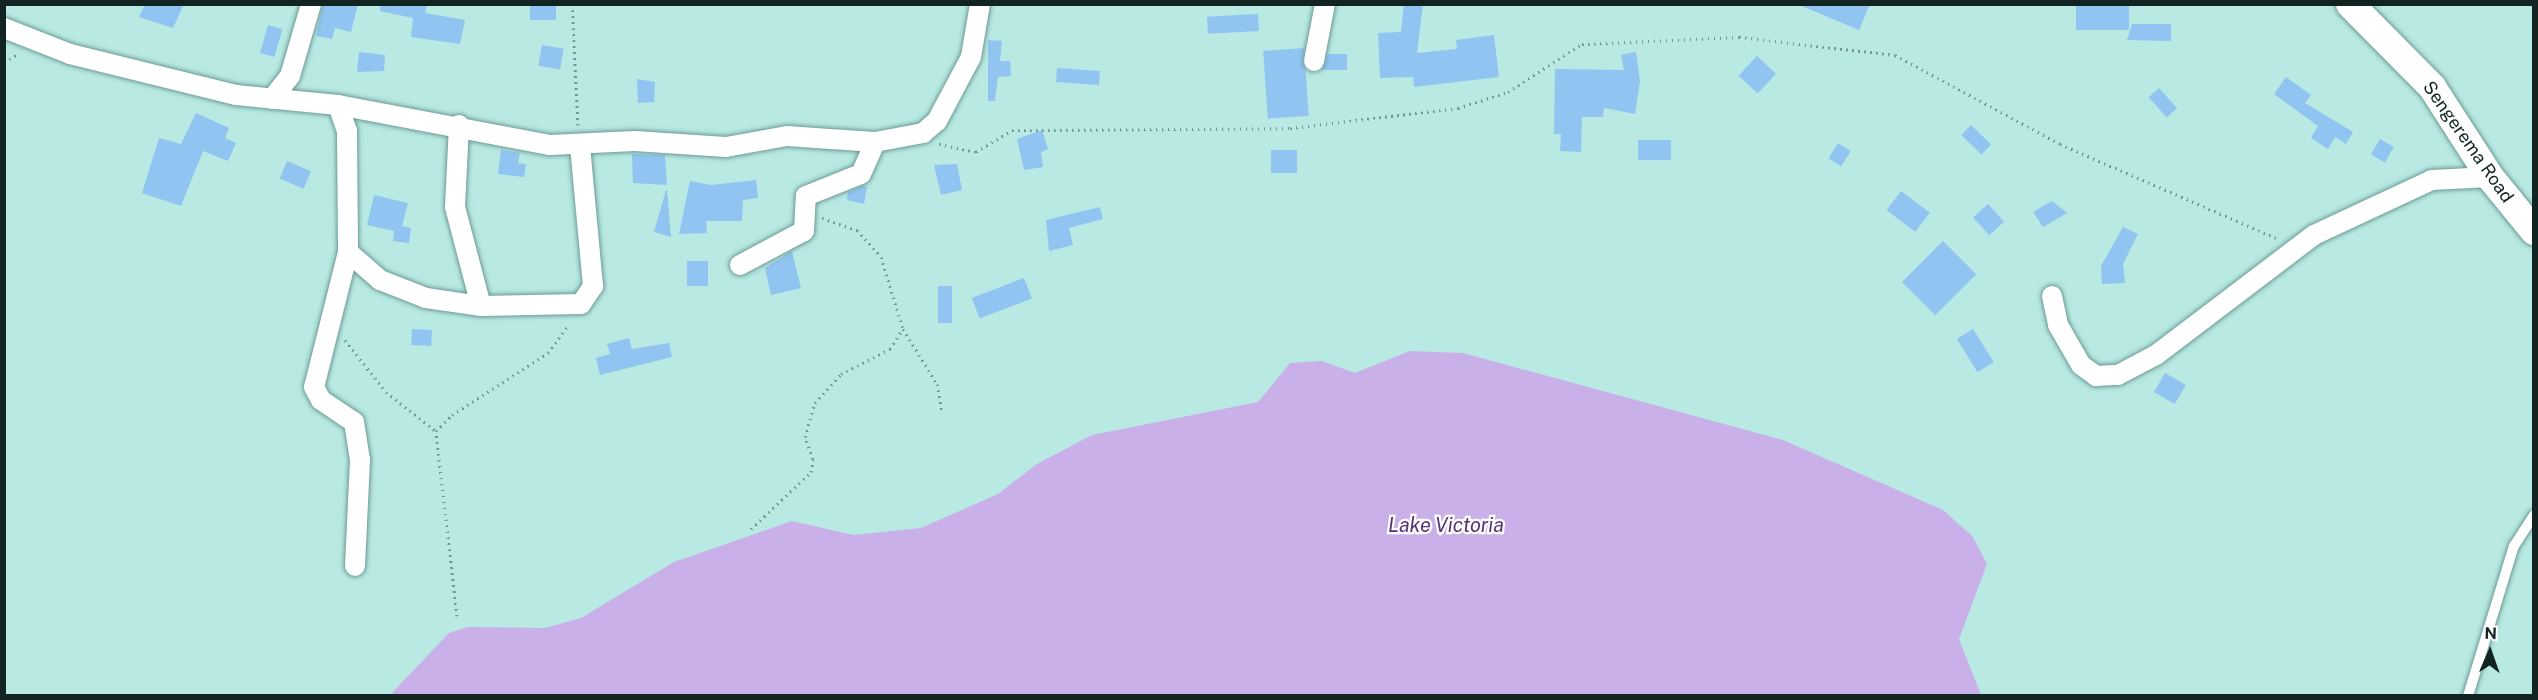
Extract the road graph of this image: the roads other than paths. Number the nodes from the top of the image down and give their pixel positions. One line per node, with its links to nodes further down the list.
1 (311, 4): 7 (street)
2 (980, 4): 10 (street)
3 (1324, 4): 6 (street)
4 (2350, 4): 12 (main road, Sengerema Road)
5 (4, 28): 7 (street)
6 (1314, 61)
7 (272, 99): 8 (street)
8 (338, 105): 9 (street); 14 (street)
9 (459, 125): 11 (street); 17 (street)
10 (876, 142): 11 (street); 15 (street)
11 (580, 145): 17 (street)
12 (2490, 177): 13 (main road, Sengerema Road); 16 (street)
13 (2534, 231)
14 (348, 252): 17 (street); 19 (street)
15 (740, 265)
16 (2052, 296)
17 (481, 306)
18 (2534, 516): 20 (lane)
19 (355, 566)
20 (2468, 696)

